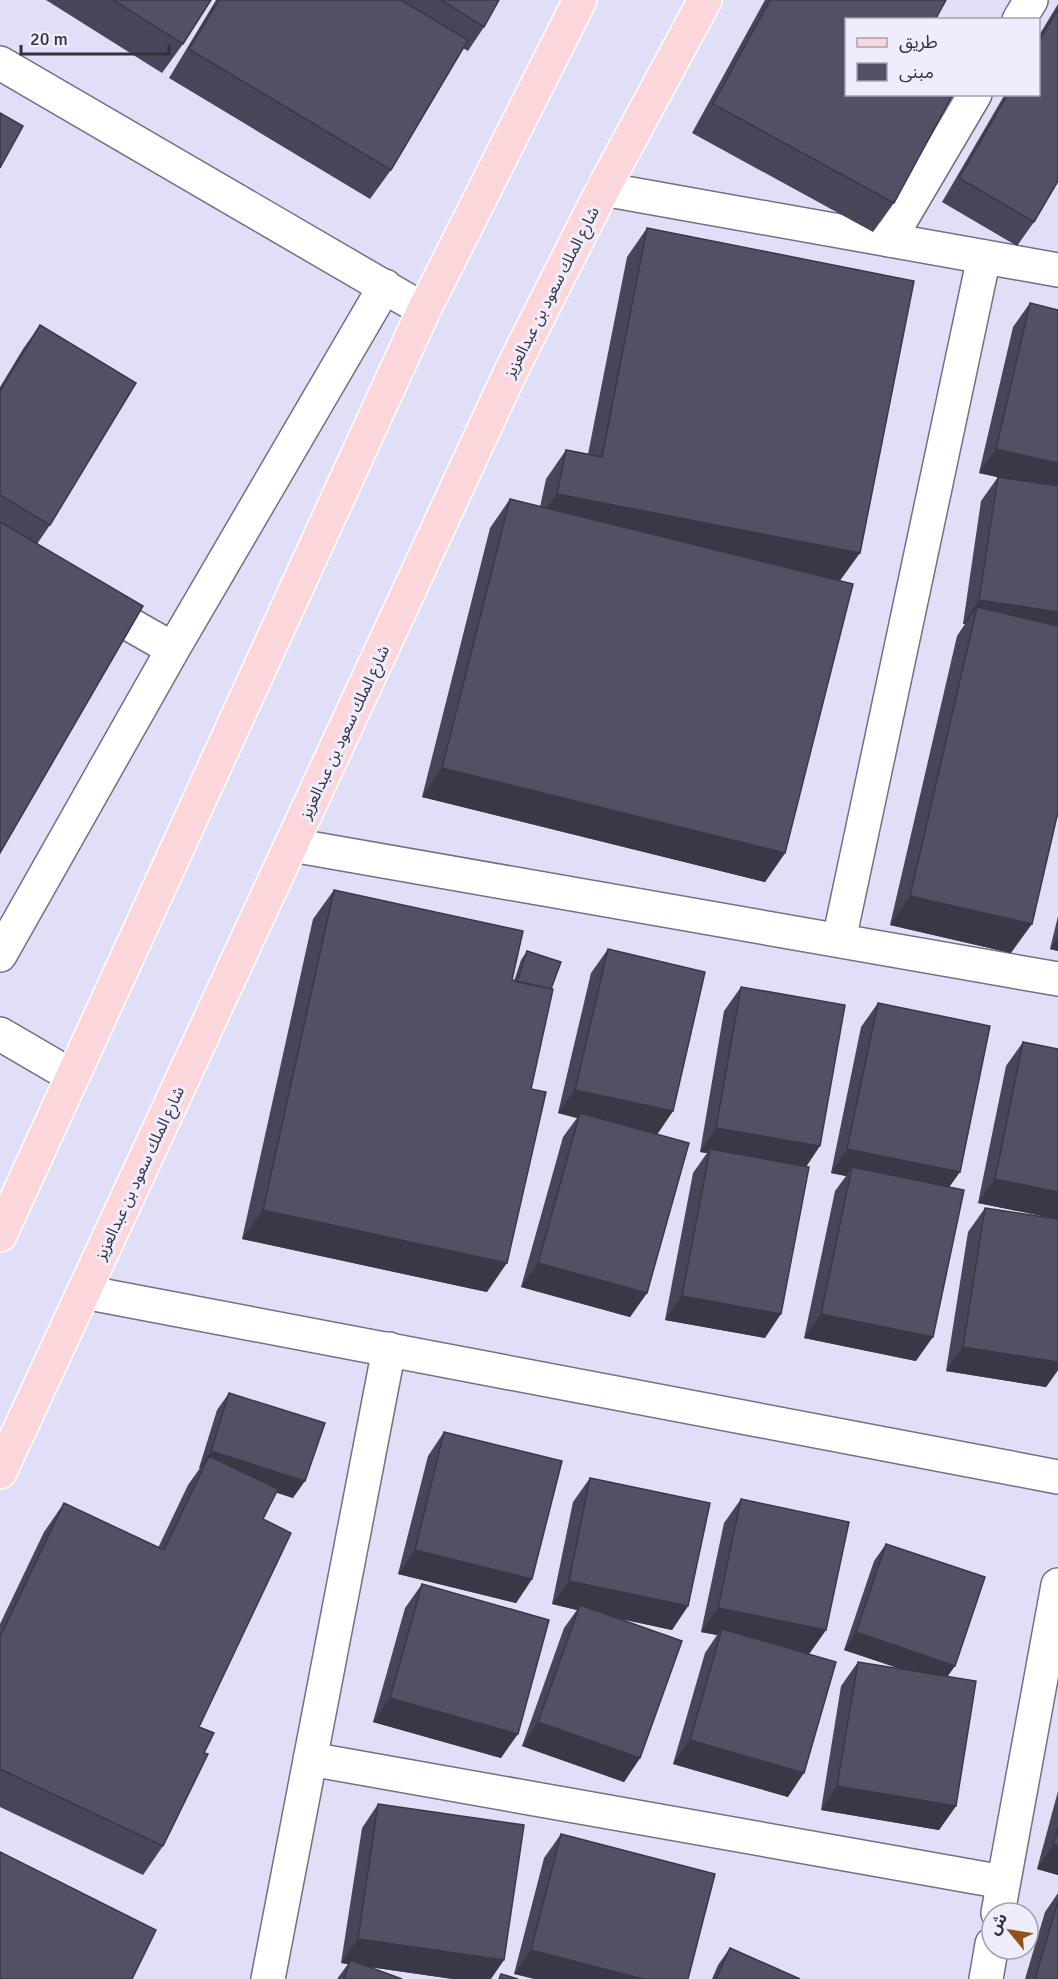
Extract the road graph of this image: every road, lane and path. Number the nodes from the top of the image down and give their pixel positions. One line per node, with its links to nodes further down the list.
1 (580, 0): 12 (main road)
2 (705, 0): 7 (main road, شارع الملك سعود بن عبدالعزيز)
3 (1031, 0): 4 (street)
4 (1020, 18)
5 (0, 63): 11 (street)
6 (974, 96): 8 (street)
7 (603, 189): 8 (street); 15 (main road, شارع الملك سعود بن عبدالعزيز)
8 (889, 240): 9 (street)
9 (984, 257): 10 (street); 16 (street)
10 (1058, 270)
11 (385, 286): 12 (street); 14 (street)
12 (424, 310): 20 (main road)
13 (71, 591): 14 (street)
14 (173, 649): 17 (street)
15 (292, 845): 16 (street); 22 (main road, شارع الملك سعود بن عبدالعزيز)
16 (839, 940): 18 (street)
17 (0, 955)
18 (1058, 979)
19 (0, 1034): 20 (street)
20 (72, 1076): 21 (main road)
21 (0, 1235)
22 (84, 1292): 23 (street); 24 (main road, شارع الملك سعود بن عبدالعزيز)
23 (389, 1349): 25 (street); 27 (street)
24 (0, 1472)
25 (1058, 1477)
26 (1058, 1585): 28 (street)
27 (310, 1759): 28 (street); 30 (street)
28 (1001, 1898)
29 (989, 1961): 31 (street)
30 (268, 1979)
31 (986, 1979)

